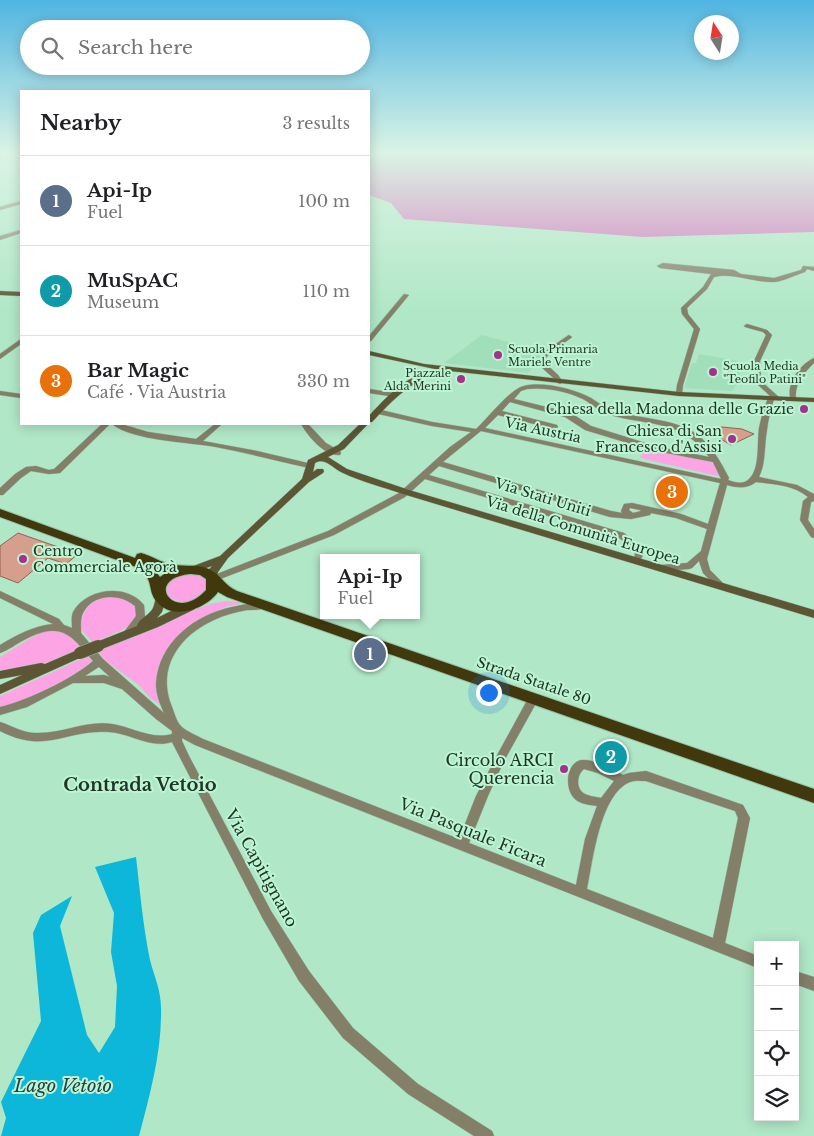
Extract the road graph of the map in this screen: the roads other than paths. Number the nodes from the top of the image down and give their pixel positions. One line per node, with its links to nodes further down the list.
1 (20, 231): 2 (street)
2 (0, 238)
3 (814, 263): 4 (street)
4 (814, 269): 7 (street)
5 (702, 272): 6 (street); 7 (street); 8 (street)
6 (722, 274): 7 (street); 8 (street)
7 (736, 274)
8 (710, 278): 29 (street)
9 (0, 293): 10 (street)
10 (20, 294)
11 (406, 295): 14 (street)
12 (747, 326): 31 (street)
13 (569, 337): 23 (street)
14 (370, 339)
15 (20, 342): 17 (street)
16 (370, 353): 19 (street)
17 (0, 357)
18 (814, 360): 32 (street)
19 (406, 362): 20 (street); 22 (street)
20 (424, 366): 21 (street); 22 (street)
21 (452, 370): 22 (street); 24 (street)
22 (414, 377): 28 (street)
23 (560, 382): 25 (street); 29 (street)
24 (538, 383): 25 (street); 33 (street)
25 (547, 384): 47 (street)
26 (370, 391): 28 (street)
27 (0, 393): 30 (street)
28 (395, 394): 35 (street)
29 (679, 394): 31 (street)
30 (20, 396)
31 (774, 398): 32 (street); 54 (street)
32 (793, 399): 34 (street)
33 (509, 400): 36 (street); 47 (street)
34 (814, 400)
35 (377, 411): 37 (street); 44 (street, Via Austria)
36 (497, 412): 43 (street); 44 (street)
37 (370, 419)
38 (105, 425): 57 (street)
39 (119, 425): 45 (street)
40 (218, 425): 45 (street)
41 (305, 425): 46 (street)
42 (363, 425): 46 (street)
43 (554, 427)
44 (479, 430): 49 (street); 52 (street, Via Austria)
45 (197, 442): 48 (street)
46 (337, 450): 48 (street); 50 (street)
47 (715, 460): 55 (street)
48 (313, 463): 50 (street); 50 (street); 53 (street)
49 (438, 463): 51 (street); 61 (street)
50 (327, 467): 53 (street); 56 (street, Via della Comunità Europea)
51 (424, 476): 56 (street); 65 (street, Via Stati Uniti)
52 (701, 477): 55 (street, Via Austria); 58 (street)
53 (306, 480): 64 (street)
54 (751, 481): 55 (street, Via Austria); 59 (street, Via Austria)
55 (725, 482): 58 (street)
56 (406, 492): 65 (street, Via della Comunità Europea); 69 (street)
57 (0, 493)
58 (720, 498): 61 (street)
59 (814, 498): 62 (street)
60 (0, 513): 63 (main road)
61 (711, 528): 66 (street)
62 (814, 535)
63 (67, 536): 68 (main road); 74 (main road)
64 (223, 559): 68 (street); 69 (street); 70 (street)
65 (636, 561): 67 (street, Via della Comunità Europea)
66 (700, 563): 67 (street); 71 (street); 72 (street)
67 (657, 567): 71 (street, Via della Comunità Europea)
68 (192, 570): 70 (main road); 74 (main road)
69 (236, 571): 70 (street)
70 (212, 579): 75 (main road, Strada Statale 80); 76 (main road)
71 (696, 579): 72 (street, Via della Comunità Europea)
72 (721, 586): 78 (street, Via della Comunità Europea)
73 (0, 594): 79 (street)
74 (160, 595): 76 (main road); 81 (street)
75 (243, 597): 76 (main road, Strada Statale 80); 77 (main road, Strada Statale 80)
76 (196, 604): 81 (street)
77 (270, 606): 89 (main road, Strada Statale 80); 90 (street)
78 (814, 614)
79 (60, 627): 80 (street); 82 (street)
80 (76, 633): 81 (street); 83 (street, Via Capitignano)
81 (126, 634): 84 (street, bridge)
82 (0, 649)
83 (98, 660): 86 (street); 88 (street, Via Capitignano)
84 (54, 664): 85 (street); 87 (street)
85 (0, 675)
86 (67, 682): 88 (street); 91 (street)
87 (0, 690)
88 (132, 690): 93 (street, Via Capitignano)
89 (534, 698): 98 (main road, Strada Statale 80); 100 (street)
90 (167, 705): 93 (street); 96 (street)
91 (17, 708): 92 (street); 94 (street)
92 (0, 711)
93 (157, 712): 96 (street, Via Capitignano)
94 (0, 716)
95 (0, 726): 96 (street)
96 (177, 734): 100 (street, Via Pasquale Ficara); 106 (street, Via Capitignano)
97 (621, 780): 99 (street); 99 (street); 102 (street)
98 (814, 796)
99 (603, 803): 101 (street)
100 (462, 846): 101 (street, Via Pasquale Ficara)
101 (580, 893): 102 (street, Via Pasquale Ficara)
102 (718, 947): 103 (street, Via Pasquale Ficara)
103 (754, 960)
104 (799, 978): 105 (street)
105 (814, 984)
106 (487, 1136)

